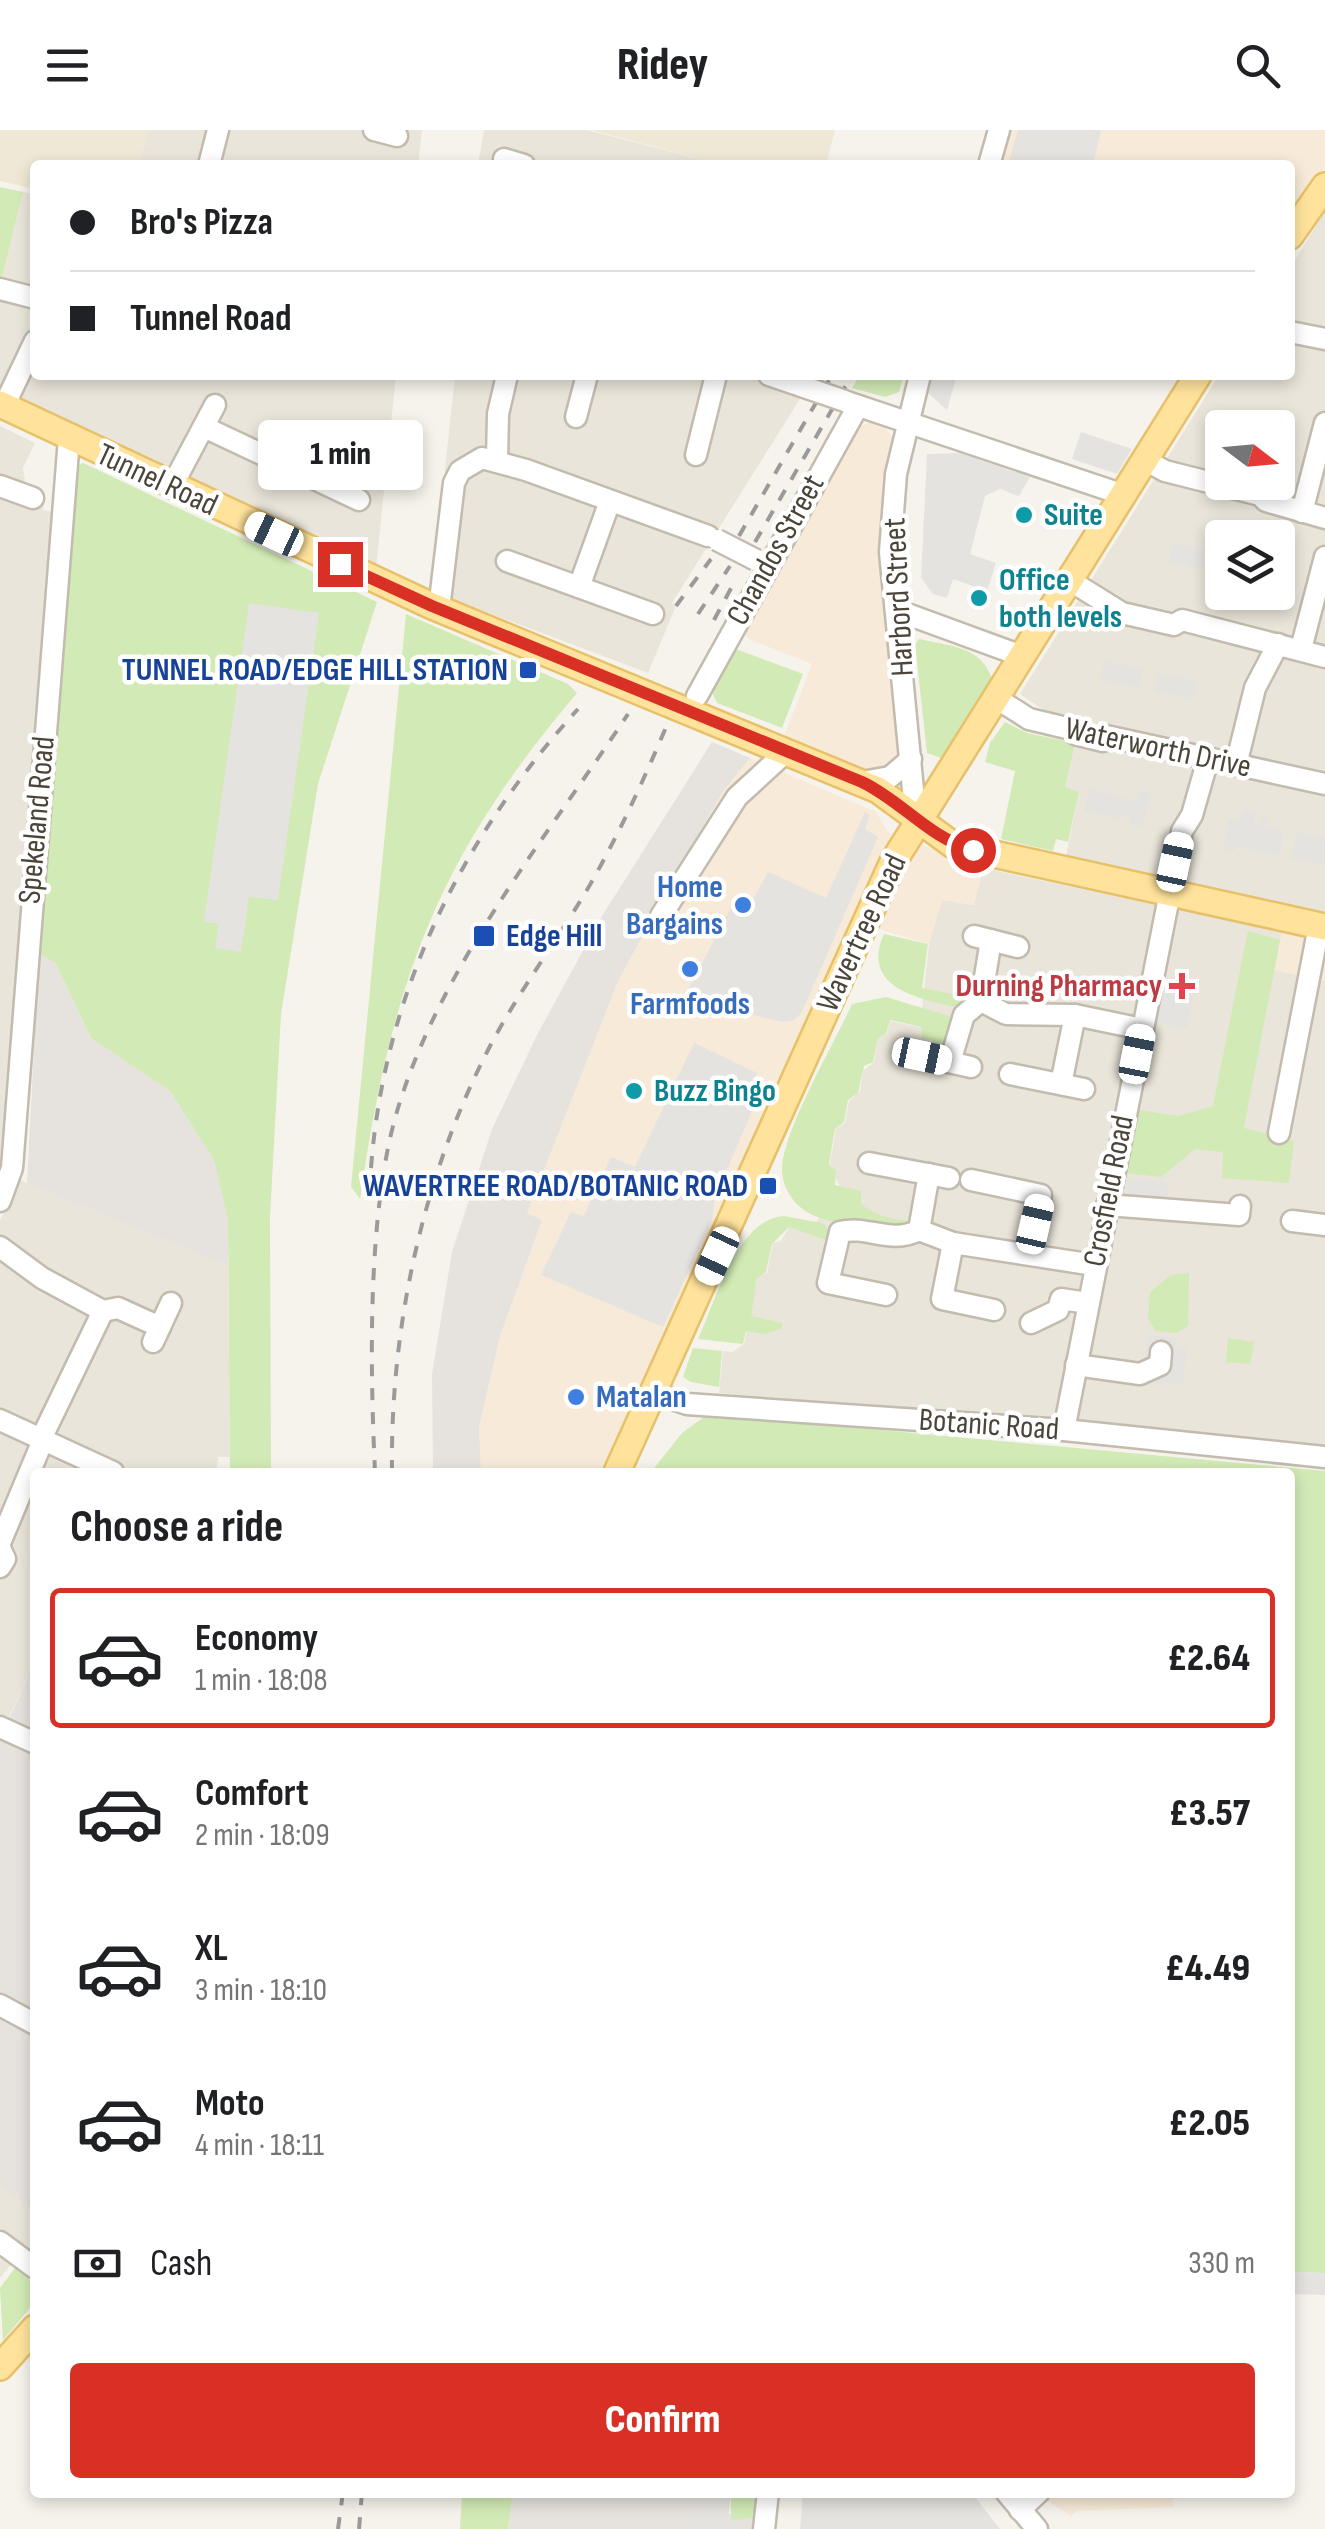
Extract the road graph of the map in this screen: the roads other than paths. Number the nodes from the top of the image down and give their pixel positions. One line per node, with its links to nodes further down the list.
1 (218, 130): 3 (street)
2 (1000, 130): 4 (street)
3 (210, 160)
4 (991, 160)
5 (1324, 191): 6 (main road)
6 (1295, 229)
7 (0, 289): 8 (street)
8 (30, 297)
9 (1295, 333): 10 (street)
10 (1325, 339)
11 (30, 351): 19 (street)
12 (507, 380): 28 (street)
13 (585, 380): 21 (street)
14 (715, 380): 26 (street)
15 (784, 380): 18 (street, bridge)
16 (918, 380): 23 (street, Harbord Street)
17 (1195, 380): 27 (main road, Wavertree Road)
18 (852, 403): 23 (street); 39 (street, Chandos Street)
19 (2, 405): 25 (main road, Tunnel Road)
20 (216, 405): 24 (street)
21 (572, 410)
22 (1325, 423): 35 (street)
23 (905, 424): 33 (street); 43 (street, Harbord Street)
24 (204, 427): 30 (street); 31 (street)
25 (69, 438): 30 (main road, Tunnel Road); 75 (street, Spekeland Road)
26 (696, 455)
27 (1143, 459): 33 (main road, Wavertree Road); 35 (street)
28 (497, 460): 34 (street); 42 (street)
29 (22, 471): 32 (street)
30 (171, 488): 42 (main road, Tunnel Road)
31 (350, 488)
32 (15, 492)
33 (1121, 494): 40 (main road, Wavertree Road)
34 (610, 501): 39 (street, bridge); 41 (street)
35 (1302, 512): 36 (street)
36 (1325, 518)
37 (1325, 557): 46 (street)
38 (508, 561): 41 (street)
39 (762, 563): 49 (street, Chandos Street)
40 (1069, 580): 45 (street); 47 (main road, Wavertree Road)
41 (579, 586): 44 (street)
42 (435, 608): 51 (main road, Tunnel Road)
43 (896, 610): 47 (street); 52 (street, Harbord Street)
44 (653, 614)
45 (1278, 644): 46 (street); 54 (street)
46 (1301, 649): 48 (street)
47 (1022, 656): 50 (main road, Wavertree Road)
48 (1325, 657)
49 (697, 696)
50 (996, 698): 53 (street, Waterworth Drive); 57 (main road, Wavertree Road)
51 (786, 751): 55 (main road, Tunnel Road); 59 (street)
52 (911, 759): 55 (street); 57 (street, Harbord Street)
53 (1208, 759): 54 (street, Waterworth Drive); 58 (street, Crosfield Road)
54 (1236, 765): 56 (street, Waterworth Drive)
55 (862, 782): 57 (main road, Tunnel Road)
56 (1325, 784)
57 (916, 821): 58 (main road, Tunnel Road); 95 (main road, Wavertree Road)
58 (1169, 894): 60 (main road, Tunnel Road); 64 (street, Crosfield Road)
59 (661, 916)
60 (1322, 926): 69 (street)
61 (1018, 947): 62 (street)
62 (980, 1002): 63 (street); 65 (street)
63 (1075, 1015): 64 (street); 67 (street)
64 (1142, 1028): 76 (street, Crosfield Road)
65 (922, 1055)
66 (1010, 1074): 67 (street)
67 (1062, 1084): 68 (street)
68 (1084, 1089)
69 (1279, 1133)
70 (869, 1163): 80 (street)
71 (971, 1180): 72 (street)
72 (1041, 1196): 73 (street); 83 (street)
73 (1063, 1200)
74 (1316, 1200): 79 (street)
75 (0, 1201)
76 (1107, 1206): 77 (street); 84 (street, Crosfield Road)
77 (1240, 1206)
78 (1292, 1221): 79 (street)
79 (1319, 1224)
80 (918, 1230): 81 (street); 86 (street)
81 (953, 1243): 83 (street); 90 (street)
82 (0, 1247): 91 (street)
83 (1028, 1252): 84 (street)
84 (1094, 1265): 89 (street, Crosfield Road)
85 (806, 1279): 86 (street)
86 (828, 1283): 87 (street)
87 (886, 1295)
88 (171, 1302): 91 (street)
89 (1088, 1303): 92 (street); 94 (street, Crosfield Road)
90 (994, 1310)
91 (103, 1311): 99 (street)
92 (1032, 1324)
93 (1161, 1352): 94 (street)
94 (1076, 1365): 97 (street, Crosfield Road)
95 (654, 1394): 97 (street, Botanic Road); 98 (main road, Wavertree Road)
96 (0, 1420): 99 (street)
97 (1064, 1430): 100 (street, Botanic Road)
98 (636, 1434): 103 (main road, Wavertree Road); 104 (street)
99 (42, 1439): 101 (street); 102 (street)
100 (1325, 1457)
101 (31, 1468)
102 (104, 1468)
103 (619, 1468)
104 (628, 1468)
105 (30, 1470): 106 (street)
106 (0, 1546): 107 (street)
107 (0, 1566)
108 (0, 1727): 109 (street)
109 (30, 1741)
110 (0, 2005): 111 (street)
111 (30, 2021)
112 (0, 2242): 113 (street)
113 (30, 2264)
114 (30, 2333): 115 (main road)
115 (2, 2363)
116 (767, 2498): 120 (street)
117 (1011, 2498): 119 (street)
118 (1032, 2498): 119 (street)
119 (1020, 2510): 121 (street)
120 (764, 2529)
121 (1037, 2529)

